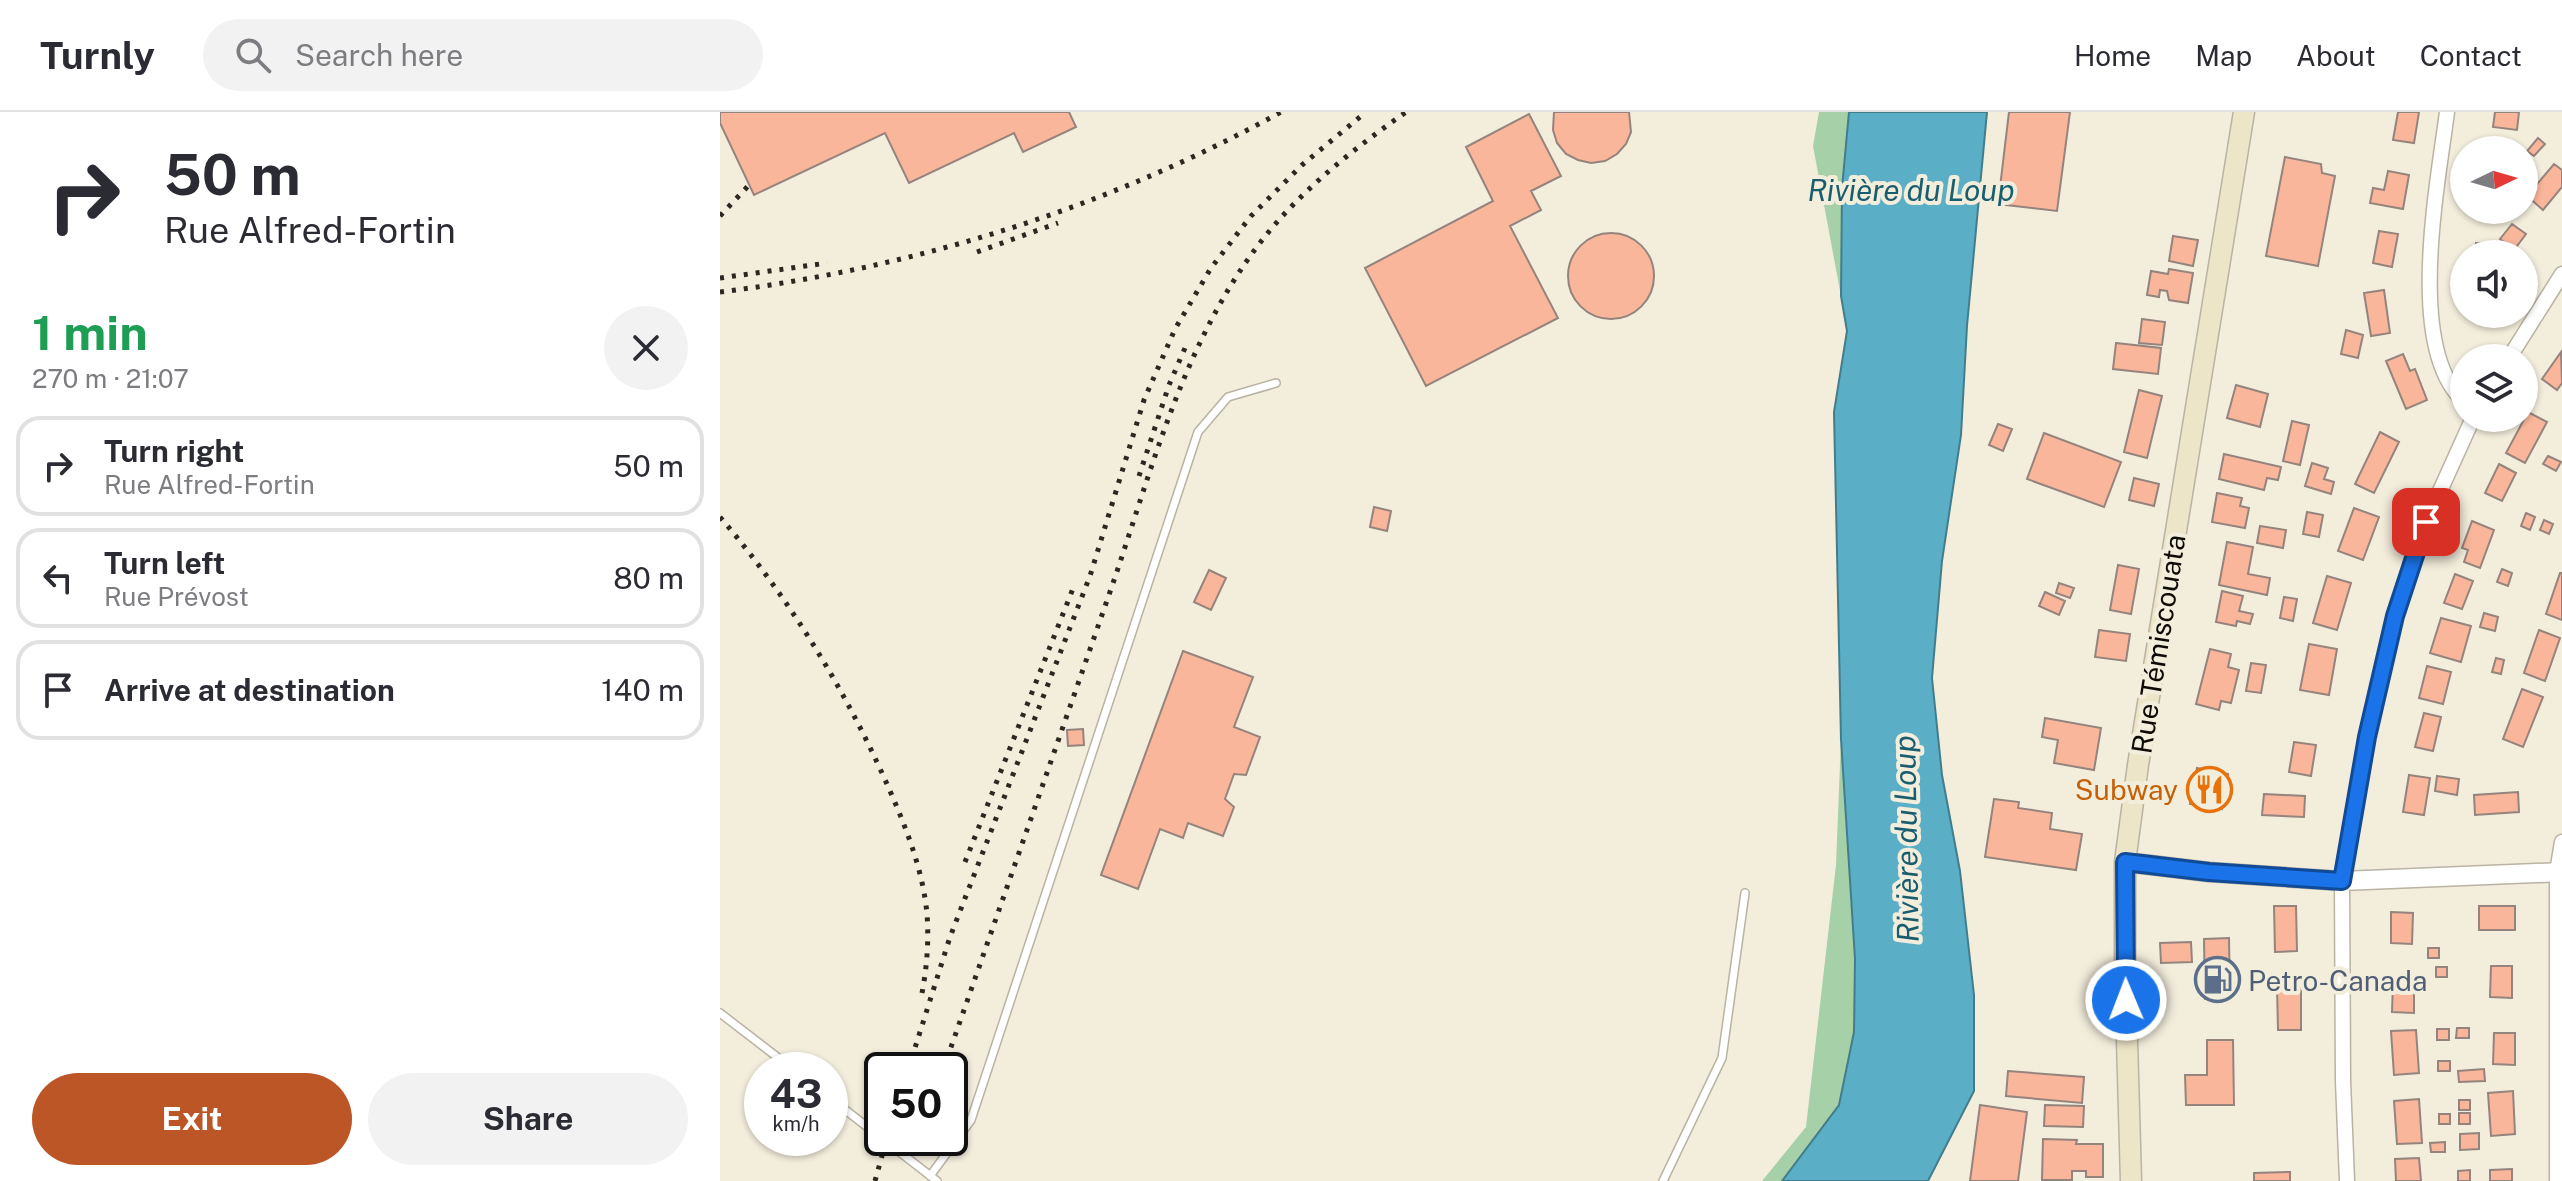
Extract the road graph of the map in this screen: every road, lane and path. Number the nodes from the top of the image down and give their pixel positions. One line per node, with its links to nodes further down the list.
1 (2244, 112): 9 (main road, Rue Témiscouata)
2 (2447, 112): 6 (street)
3 (2562, 274): 4 (street)
4 (2518, 344)
5 (1276, 383): 16 (lane)
6 (2450, 383)
7 (2467, 432): 11 (street)
8 (2562, 842): 10 (street)
9 (2125, 862): 11 (street); 18 (main road, Rue Témiscouata)
10 (2559, 872): 11 (street); 20 (street)
11 (2342, 881): 19 (street)
12 (1745, 893): 17 (lane)
13 (720, 1013): 14 (lane)
14 (771, 1052)
15 (848, 1112): 16 (lane)
16 (934, 1178)
17 (1663, 1181)
18 (2131, 1181)
19 (2347, 1181)
20 (2557, 1181)

